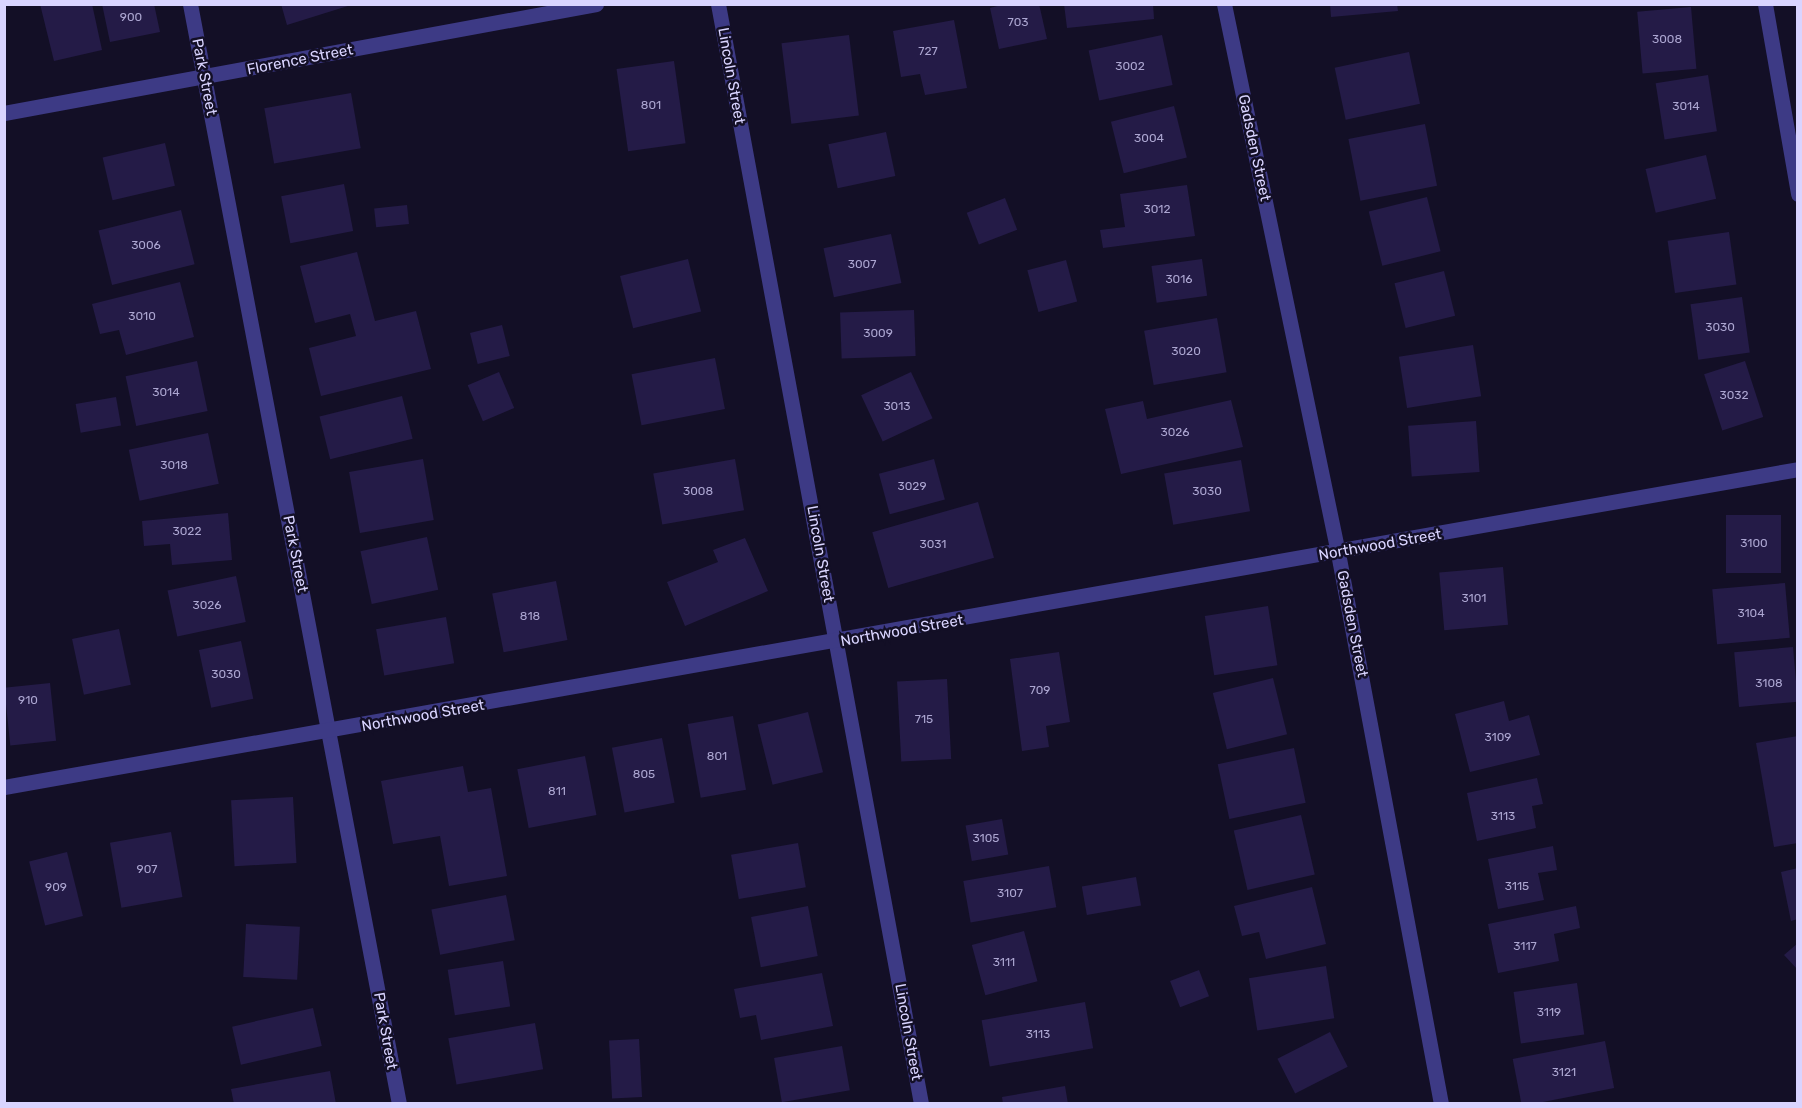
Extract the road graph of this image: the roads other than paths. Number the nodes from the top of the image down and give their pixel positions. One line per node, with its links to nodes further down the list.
1 (190, 4): 6 (street, Park Street)
2 (596, 4): 6 (street, Florence Street)
3 (718, 4): 11 (street, Lincoln Street)
4 (1224, 4): 10 (street, Gadsden Street)
5 (1765, 4): 8 (street)
6 (204, 78): 7 (street, Florence Street); 12 (street, Park Street)
7 (4, 113)
8 (1797, 194)
9 (1797, 469): 10 (street, Northwood Street)
10 (1338, 553): 11 (street, Northwood Street); 16 (street, Gadsden Street)
11 (836, 642): 12 (street, Northwood Street); 15 (street, Lincoln Street)
12 (330, 732): 13 (street, Northwood Street); 14 (street, Park Street)
13 (4, 788)
14 (399, 1104)
15 (921, 1104)
16 (1441, 1104)

